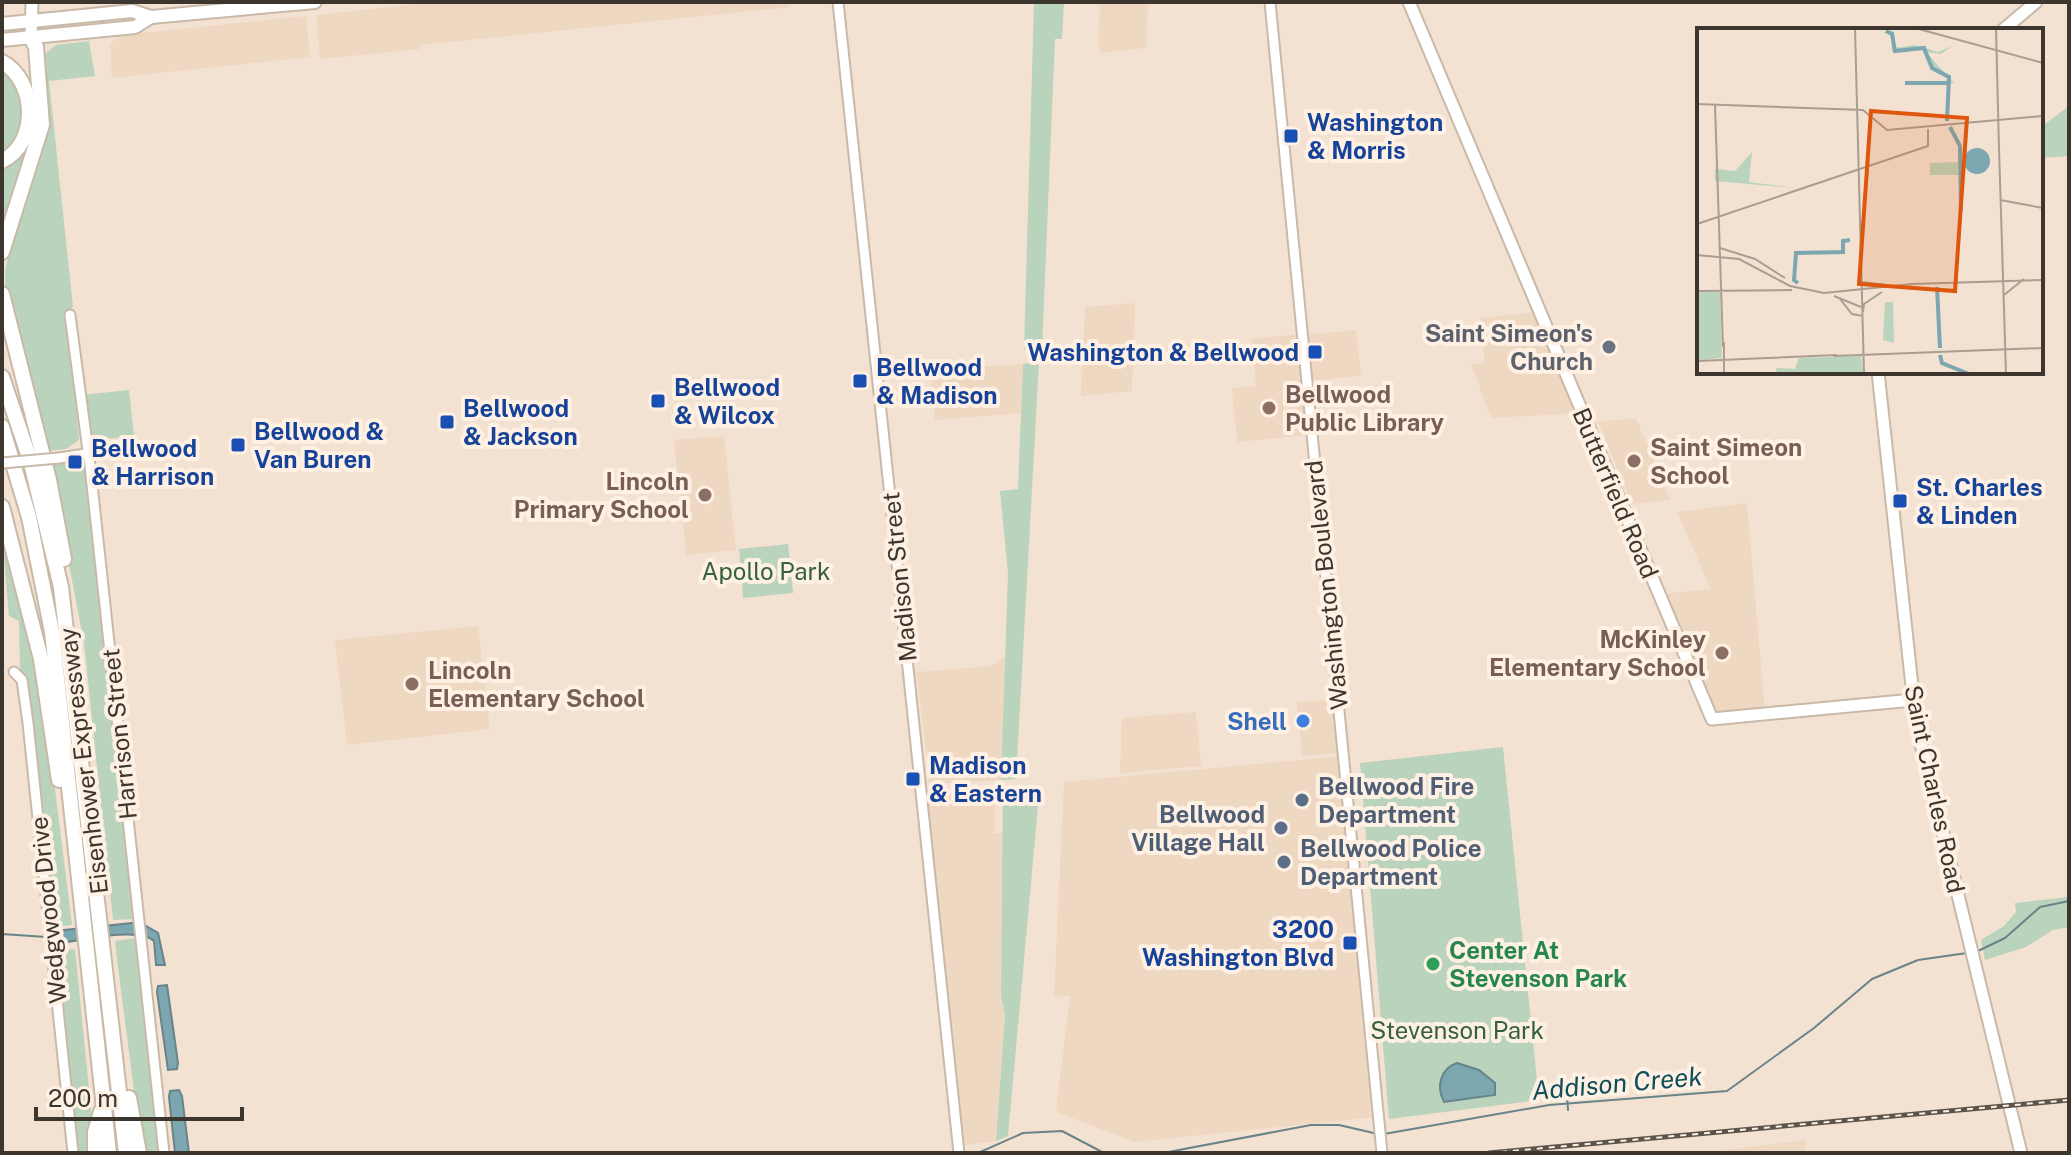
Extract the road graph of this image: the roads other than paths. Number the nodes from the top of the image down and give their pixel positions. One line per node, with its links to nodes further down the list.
1 (32, 2): 8 (main road)
2 (315, 2): 7 (main road)
3 (838, 2): 37 (street, Madison Street)
4 (1267, 2): 30 (street, Washington Boulevard)
5 (1409, 2): 26 (main road, Butterfield Road)
6 (2036, 2): 10 (main road)
7 (151, 17): 8 (main road); 11 (main road)
8 (30, 21): 9 (main road); 11 (main road)
9 (2, 24)
10 (2005, 28)
11 (31, 37): 12 (main road); 15 (highway)
12 (2, 40)
13 (2, 62): 14 (highway)
14 (2, 161)
15 (2, 252)
16 (2, 294): 24 (highway)
17 (70, 315): 21 (street, Harrison Street)
18 (1878, 374): 26 (main road, Saint Charles Road)
19 (2, 377): 24 (highway, Eisenhower Expressway)
20 (2, 427): 27 (highway, Eisenhower Expressway)
21 (86, 454): 22 (street, bridge); 36 (street, Harrison Street)
22 (2, 463)
23 (2, 507): 27 (highway)
24 (61, 587): 28 (highway, Eisenhower Expressway)
25 (14, 672): 31 (street, Wedgwood Drive)
26 (1913, 700): 38 (main road, Saint Charles Road)
27 (79, 877): 29 (highway, Eisenhower Expressway)
28 (115, 1053): 34 (highway, Eisenhower Expressway); 35 (highway)
29 (104, 1104): 32 (highway); 33 (highway, Eisenhower Expressway)
30 (1381, 1142)
31 (73, 1153)
32 (95, 1153)
33 (109, 1153)
34 (126, 1153)
35 (139, 1153)
36 (164, 1153)
37 (959, 1153)
38 (2021, 1153)

